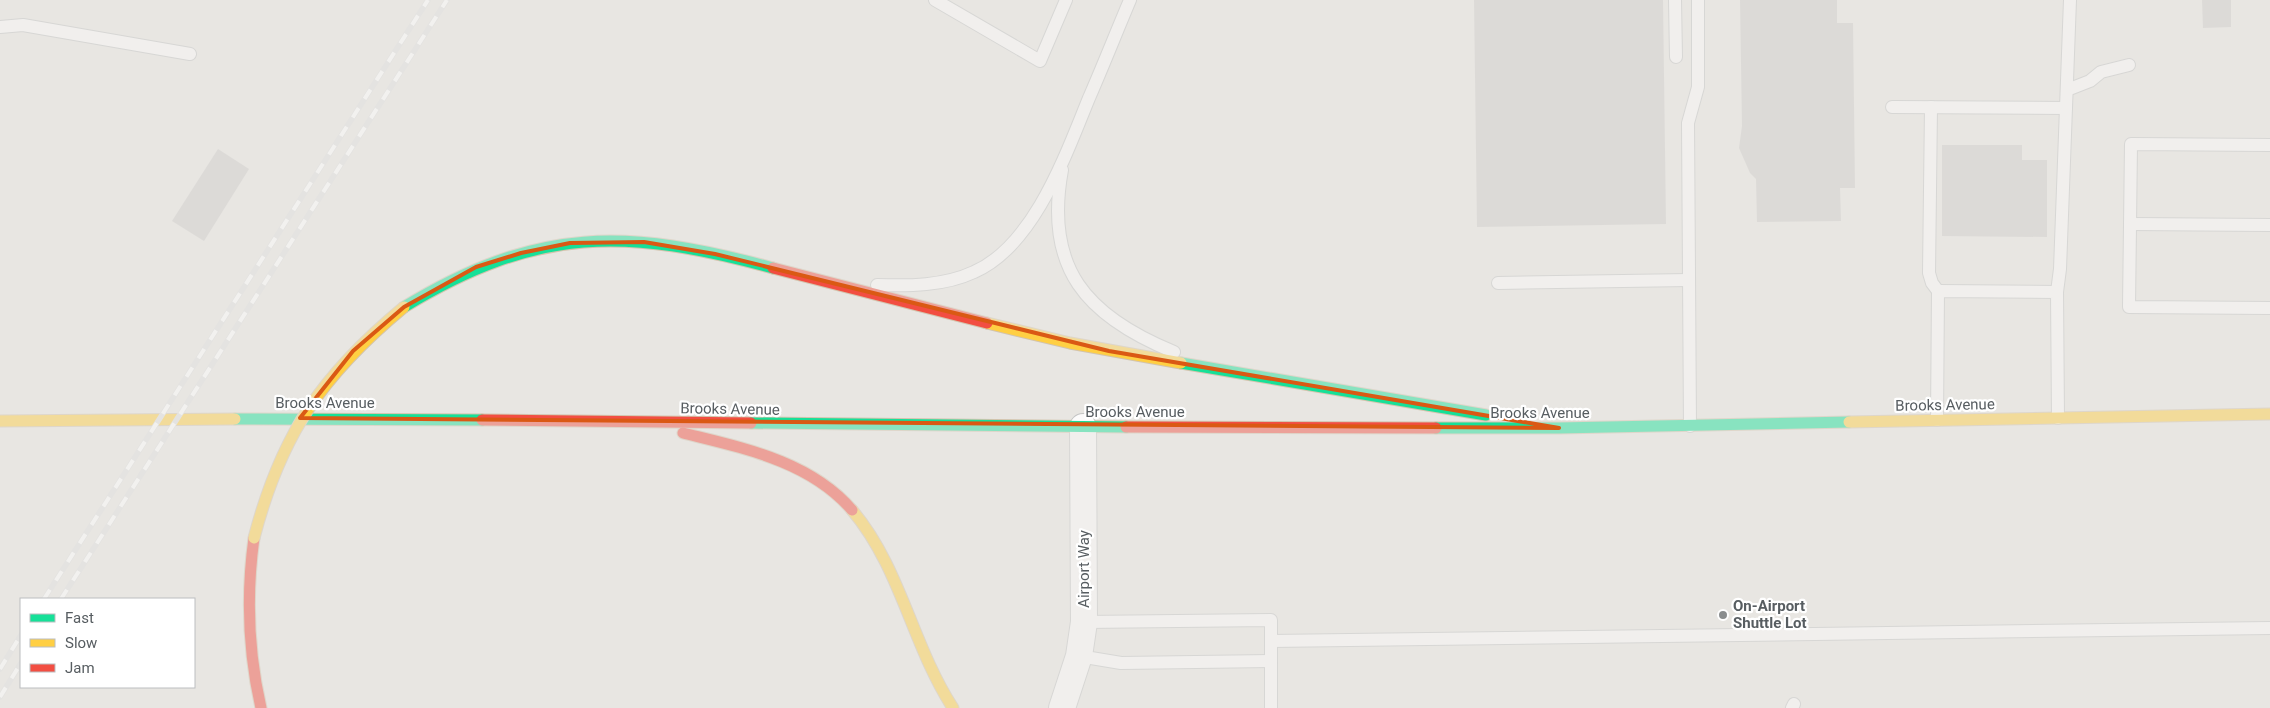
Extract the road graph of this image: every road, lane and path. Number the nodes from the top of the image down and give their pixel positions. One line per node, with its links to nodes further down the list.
1 (935, 0): 2 (lane)
2 (1066, 0)
3 (1130, 0): 16 (lane)
4 (1675, 0): 9 (lane)
5 (1698, 0): 19 (lane)
6 (2070, 0): 11 (lane)
7 (0, 27): 8 (lane)
8 (190, 54)
9 (1676, 57)
10 (2129, 65): 11 (lane)
11 (2068, 90): 14 (lane)
12 (1892, 108): 13 (lane)
13 (1931, 108): 14 (lane); 22 (lane)
14 (2066, 108): 23 (lane)
15 (2270, 145): 17 (lane)
16 (1066, 153): 20 (lane); 25 (lane)
17 (2130, 224): 18 (lane); 24 (lane)
18 (2270, 225)
19 (1689, 280): 21 (lane); 31 (lane)
20 (822, 281): 25 (main road); 39 (main road, bridge)
21 (1498, 283)
22 (1938, 291): 23 (lane); 28 (lane)
23 (2057, 292): 27 (lane)
24 (2270, 308)
25 (1234, 372): 33 (main road)
26 (2270, 414): 27 (main road, Brooks Avenue)
27 (2058, 418): 28 (main road, Brooks Avenue)
28 (1937, 420): 31 (main road, Brooks Avenue)
29 (0, 421): 30 (main road, Brooks Avenue)
30 (618, 422): 32 (main road, Brooks Avenue); 40 (main road)
31 (1690, 426): 33 (main road, Brooks Avenue)
32 (1083, 427): 33 (main road, Brooks Avenue); 34 (street, Airport Way)
33 (1559, 428)
34 (1084, 622): 36 (lane); 37 (street, Airport Way)
35 (2270, 628): 36 (lane)
36 (1271, 641): 38 (lane)
37 (1079, 656): 38 (lane); 41 (street, Airport Way)
38 (1271, 661): 42 (lane)
39 (260, 708)
40 (953, 708)
41 (1062, 708)
42 (1272, 708)

